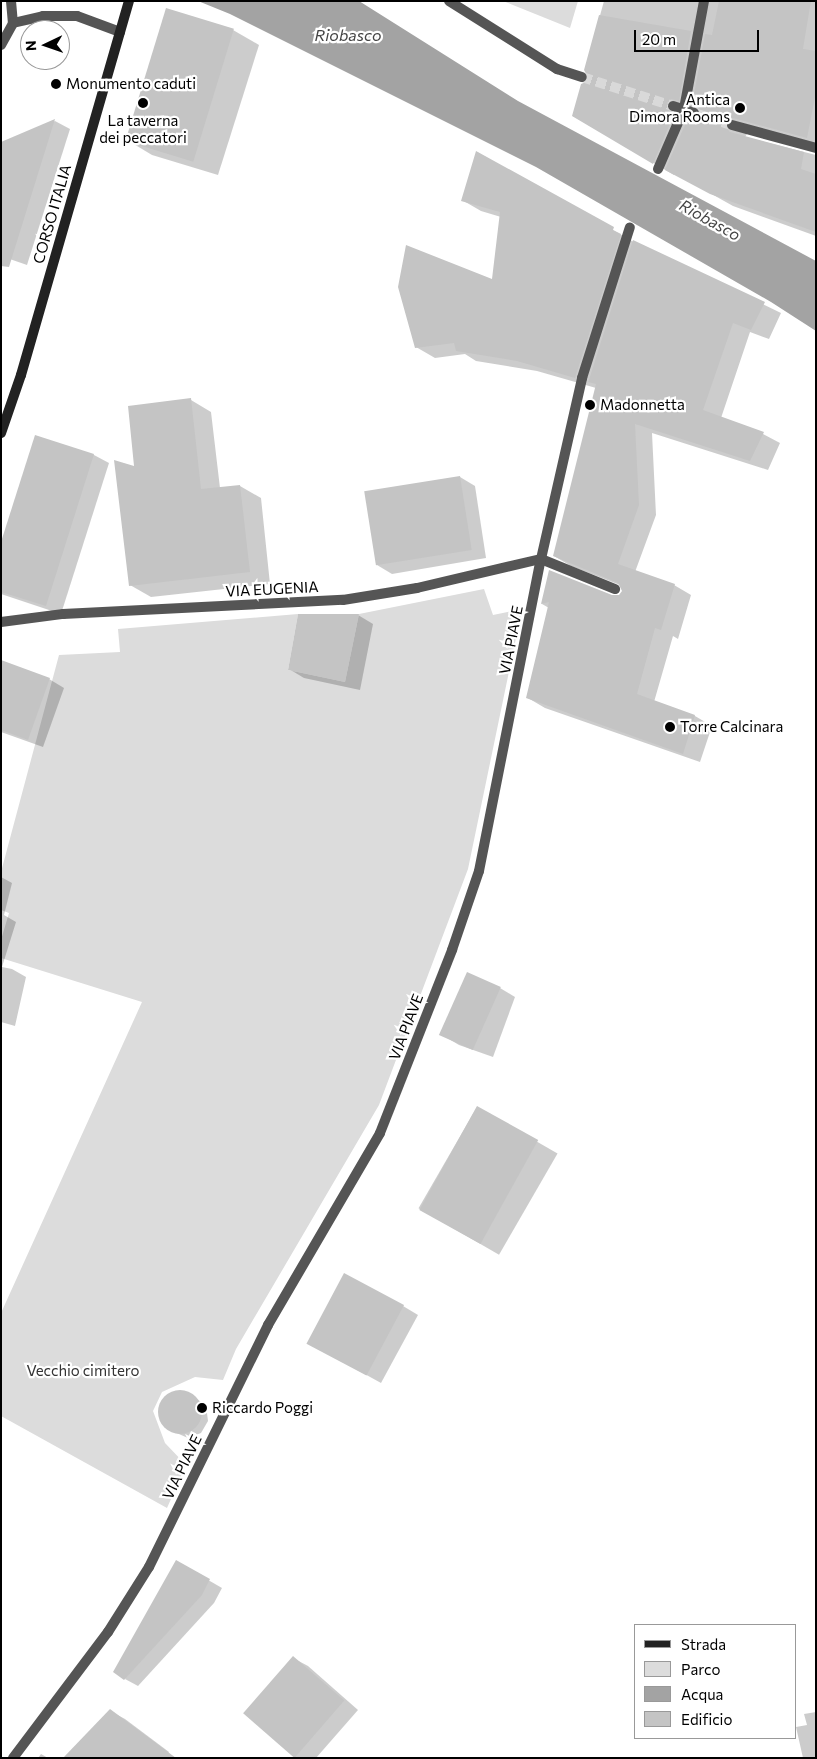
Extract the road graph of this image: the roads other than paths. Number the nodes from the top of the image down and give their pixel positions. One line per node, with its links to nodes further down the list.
1 (11, 1): 5 (street)
2 (129, 1): 6 (main road, CORSO ITALIA)
3 (448, 1): 8 (street)
4 (704, 1): 10 (street)
5 (13, 23): 6 (street); 7 (street)
6 (120, 32): 16 (main road, CORSO ITALIA)
7 (1, 45)
8 (582, 78)
9 (673, 106): 10 (street)
10 (684, 109): 11 (street); 14 (street)
11 (694, 113)
12 (732, 125): 13 (street)
13 (816, 148)
14 (658, 169)
15 (630, 227): 17 (street, VIA PIAVE)
16 (1, 433)
17 (541, 559): 18 (street); 19 (street, VIA EUGENIA); 20 (street, VIA PIAVE)
18 (615, 589)
19 (1, 622)
20 (13, 1758)

